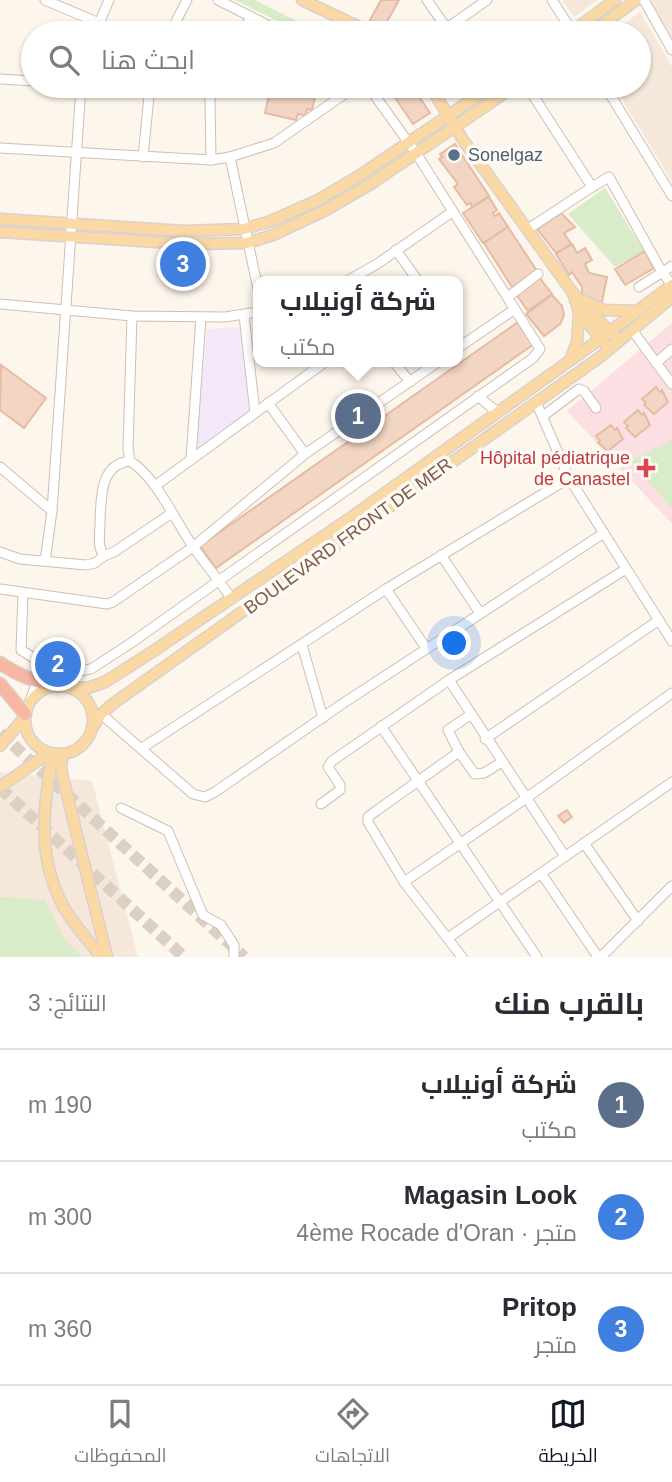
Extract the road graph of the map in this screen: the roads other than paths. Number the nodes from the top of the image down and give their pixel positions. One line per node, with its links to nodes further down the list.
1 (45, 0): 14 (street)
2 (109, 0): 15 (street)
3 (187, 0): 16 (street)
4 (218, 0): 13 (street)
5 (302, 0): 12 (main road)
6 (427, 0): 20 (street)
7 (488, 0): 21 (street)
8 (552, 0): 22 (street)
9 (615, 0): 23 (main road)
10 (636, 0): 24 (main road)
11 (644, 0): 25 (street)
12 (315, 3): 19 (main road)
13 (251, 17): 17 (street); 18 (street)
14 (94, 21)
15 (100, 21)
16 (176, 21)
17 (249, 21)
18 (259, 21)
19 (349, 21)
20 (439, 21)
21 (459, 21)
22 (564, 21)
23 (586, 21)
24 (607, 21)
25 (672, 50)
26 (0, 79): 27 (street)
27 (21, 80)
28 (80, 98): 42 (street)
29 (149, 98): 44 (street)
30 (210, 98): 46 (street)
31 (339, 98): 45 (street)
32 (376, 98): 40 (street)
33 (437, 98): 38 (main road)
34 (472, 98): 38 (main road)
35 (497, 98): 39 (main road)
36 (535, 98): 47 (street)
37 (612, 98): 48 (street)
38 (448, 116): 39 (main road); 40 (main road)
39 (454, 127): 43 (main road); 53 (main road)
40 (407, 143): 43 (street); 52 (main road)
41 (0, 148): 42 (street)
42 (77, 152): 44 (street); 51 (street)
43 (416, 153): 49 (street); 56 (main road)
44 (143, 157): 46 (street)
45 (230, 157): 46 (street); 52 (street)
46 (211, 160)
47 (592, 187): 53 (street); 59 (street)
48 (672, 197)
49 (452, 212): 57 (street); 67 (street)
50 (0, 219): 51 (main road)
51 (72, 224): 52 (main road); 55 (street)
52 (244, 229): 56 (street)
53 (528, 229): 66 (main road)
54 (0, 232): 55 (main road)
55 (71, 237): 56 (main road); 71 (street)
56 (247, 243): 61 (street)
57 (397, 250): 62 (street); 63 (street)
58 (672, 266): 59 (street)
59 (662, 272): 64 (street); 65 (street)
60 (538, 274): 67 (street)
61 (255, 276)
62 (355, 276)
63 (415, 276)
64 (672, 285): 72 (main road)
65 (639, 287)
66 (576, 296): 72 (main road); 73 (main road); 79 (main road)
67 (508, 297): 70 (street)
68 (672, 297): 78 (main road, BOULEVARD FRONT DE MER)
69 (0, 304): 71 (street)
70 (515, 309): 80 (street); 90 (street)
71 (66, 310): 76 (street); 103 (street)
72 (639, 311): 78 (main road)
73 (579, 312): 79 (main road); 83 (main road)
74 (253, 313): 75 (street)
75 (244, 315): 77 (street); 95 (street)
76 (132, 316): 77 (street); 99 (street)
77 (201, 317): 98 (street)
78 (629, 326): 79 (main road); 81 (main road, BOULEVARD FRONT DE MER); 84 (street)
79 (605, 336): 81 (main road); 83 (main road)
80 (463, 341)
81 (615, 345): 91 (main road, BOULEVARD FRONT DE MER)
82 (672, 349): 84 (street)
83 (570, 360): 94 (main road)
84 (656, 363): 89 (street)
85 (319, 367): 92 (street)
86 (398, 367): 88 (street)
87 (431, 367): 88 (street)
88 (410, 383): 97 (street)
89 (672, 384)
90 (478, 396): 94 (street); 112 (street)
91 (536, 402): 96 (street); 130 (main road, BOULEVARD FRONT DE MER)
92 (268, 403): 95 (street); 97 (street)
93 (596, 408): 96 (street)
94 (497, 412): 116 (main road)
95 (255, 413): 98 (street)
96 (542, 416): 101 (street)
97 (305, 454): 106 (street)
98 (191, 459): 102 (street)
99 (130, 461): 102 (street); 109 (street)
100 (0, 467): 103 (street)
101 (569, 478): 105 (street); 108 (street)
102 (155, 486): 104 (street)
103 (52, 511): 110 (street)
104 (172, 513): 106 (street); 109 (street)
105 (604, 533): 111 (street); 117 (street)
106 (193, 547): 112 (street); 115 (street)
107 (0, 552): 110 (street)
108 (441, 555): 114 (street); 117 (street)
109 (104, 556): 110 (street)
110 (45, 561)
111 (626, 569): 118 (street); 124 (street)
112 (218, 580): 116 (street); 123 (street)
113 (0, 589): 115 (street)
114 (386, 589): 120 (street); 121 (street)
115 (23, 593): 123 (street)
116 (231, 598): 127 (main road)
117 (480, 613): 121 (street)
118 (659, 620): 119 (street); 136 (street)
119 (672, 641)
120 (302, 645): 133 (street); 138 (street)
121 (426, 648): 133 (street)
122 (0, 663): 125 (highway)
123 (43, 664): 125 (street)
124 (449, 680): 131 (street); 134 (street)
125 (37, 682): 127 (highway); 129 (street)
126 (0, 684): 132 (highway)
127 (64, 687): 129 (main road); 135 (main road)
128 (672, 693): 145 (street)
129 (30, 701): 132 (main road)
130 (101, 715): 135 (main road, BOULEVARD FRONT DE MER); 138 (street)
131 (470, 715): 136 (street); 139 (street)
132 (24, 716): 137 (main road); 140 (main road)
133 (323, 718): 138 (street)
134 (381, 726): 142 (street); 146 (street)
135 (93, 727): 140 (main road)
136 (485, 738): 141 (street)
137 (0, 746)
138 (142, 748)
139 (458, 752): 141 (street); 142 (street)
140 (55, 754): 144 (main road); 157 (main road); 158 (main road)
141 (502, 762): 145 (street)
142 (418, 781): 149 (street); 152 (street)
143 (672, 782): 148 (street)
144 (0, 787)
145 (525, 799): 149 (street); 150 (street)
146 (321, 804)
147 (121, 808): 159 (street)
148 (584, 843): 150 (street); 155 (street)
149 (460, 844): 152 (street); 154 (street)
150 (564, 855): 151 (street)
151 (541, 873): 154 (street); 162 (street)
152 (404, 882): 156 (street)
153 (672, 886): 155 (street)
154 (498, 902): 156 (street); 161 (street)
155 (638, 921): 162 (street)
156 (448, 937): 160 (street)
157 (101, 957)
158 (107, 957)
159 (234, 957)
160 (462, 957)
161 (537, 957)
162 (599, 957)

